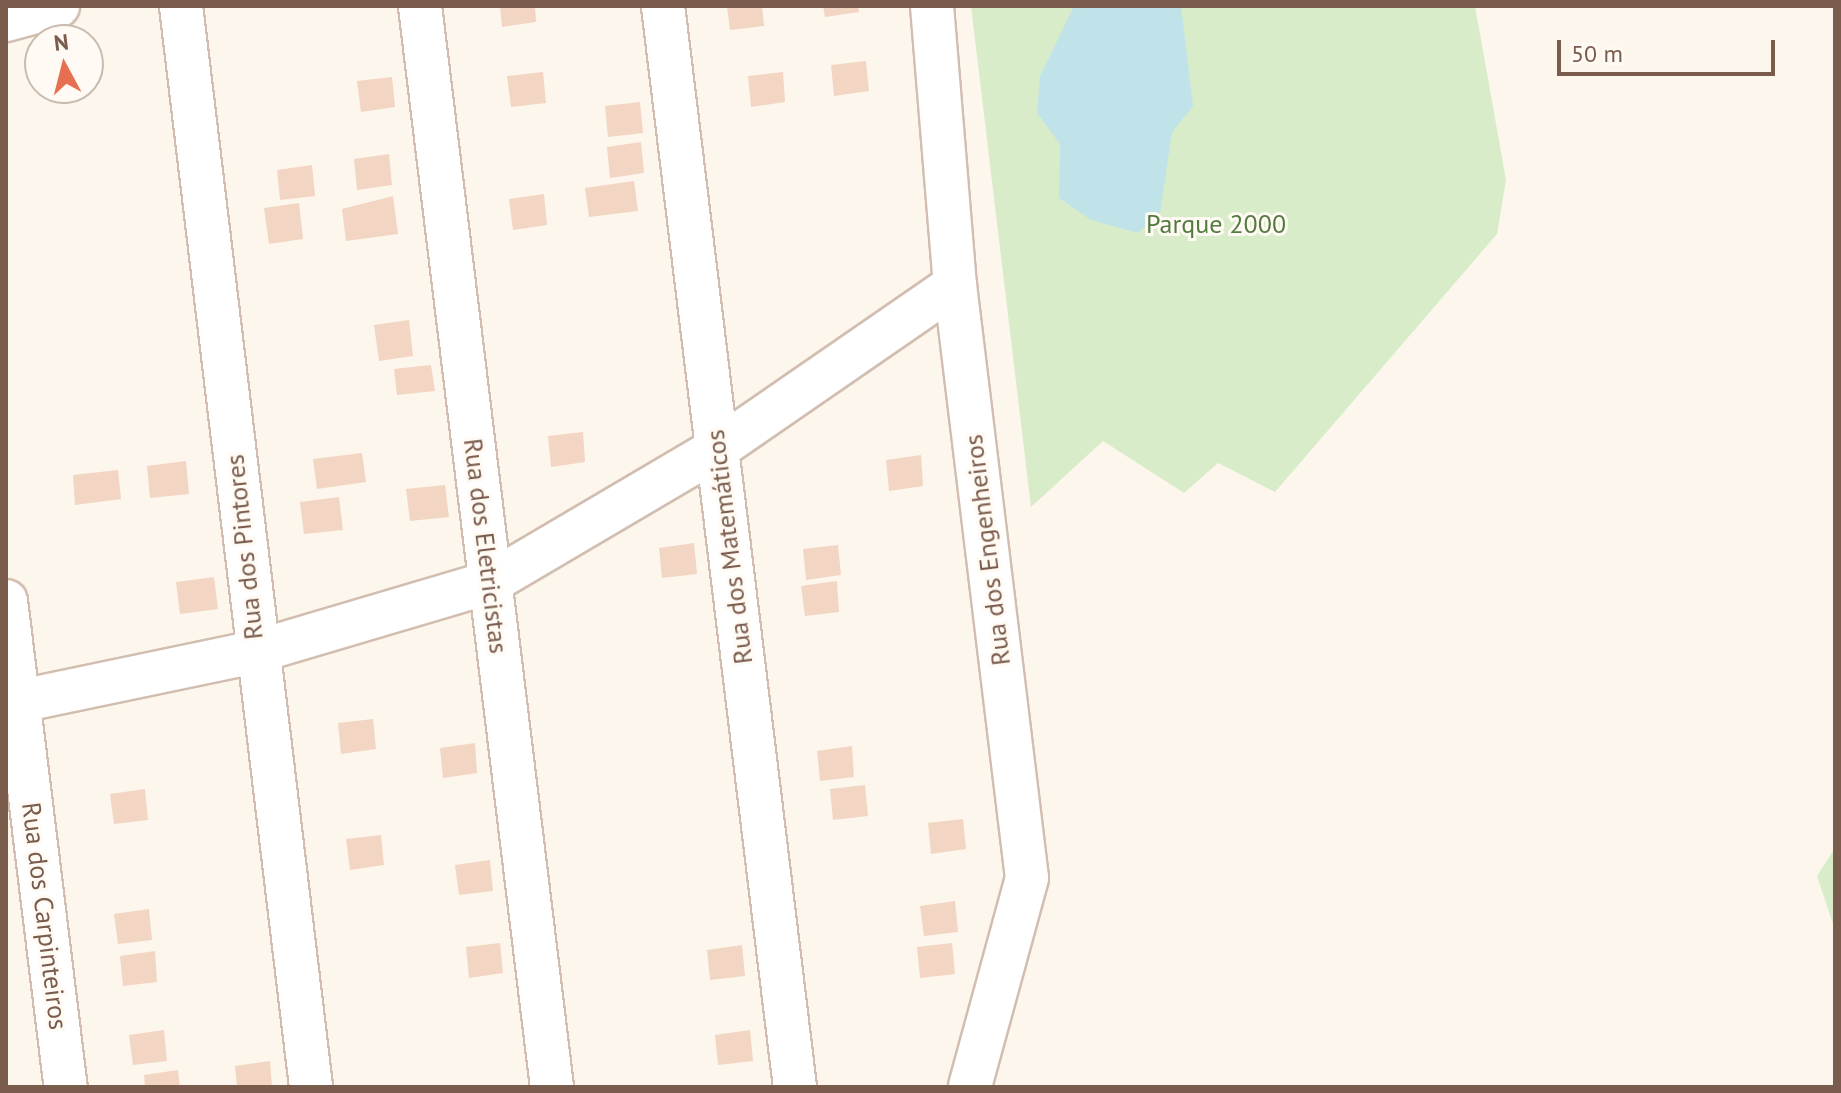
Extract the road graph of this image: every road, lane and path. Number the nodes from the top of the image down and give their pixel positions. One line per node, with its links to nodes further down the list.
1 (58, 6): 6 (street)
2 (181, 6): 11 (street, Rua dos Pintores)
3 (420, 6): 9 (street, Rua dos Eletricistas)
4 (663, 6): 8 (street, Rua dos Matemáticos)
5 (932, 6): 7 (street, Rua dos Engenheiros)
6 (6, 20)
7 (955, 285): 8 (street); 17 (street, Rua dos Engenheiros)
8 (717, 449): 9 (street); 16 (street, Rua dos Matemáticos)
9 (491, 582): 11 (street); 15 (street, Rua dos Eletricistas)
10 (6, 601): 12 (street, Rua dos Carpinteiros)
11 (255, 652): 12 (street); 14 (street, Rua dos Pintores)
12 (12, 702): 13 (street, Rua dos Carpinteiros)
13 (66, 1087)
14 (311, 1087)
15 (552, 1087)
16 (795, 1087)
17 (970, 1087)

